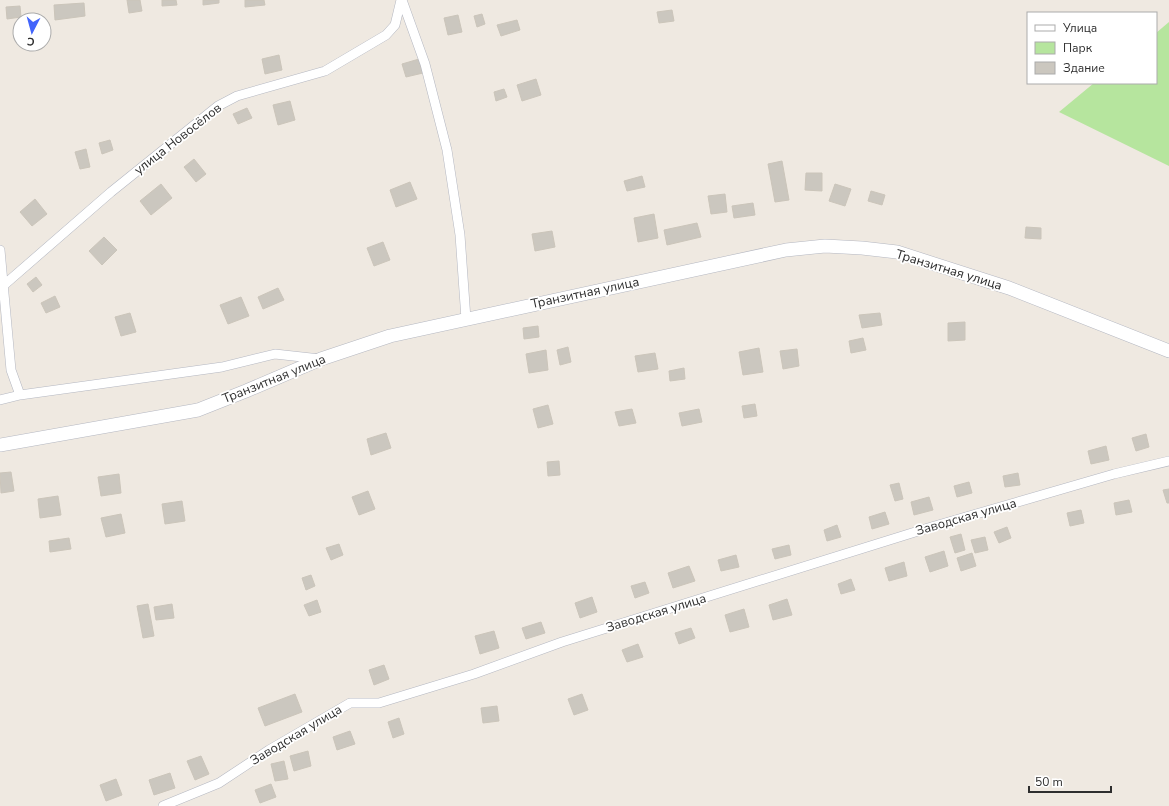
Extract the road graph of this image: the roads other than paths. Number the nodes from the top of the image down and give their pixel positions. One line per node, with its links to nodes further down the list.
1 (402, 0): 3 (street, улица Новосёлов); 4 (street)
2 (0, 250): 3 (street)
3 (2, 279): 7 (street)
4 (466, 319): 5 (main road, Транзитная улица); 6 (main road, Транзитная улица)
5 (1169, 351)
6 (321, 359): 7 (street); 9 (main road, Транзитная улица)
7 (20, 395): 8 (street)
8 (0, 400)
9 (0, 445)
10 (1169, 461): 11 (street, Заводская улица)
11 (163, 806)

